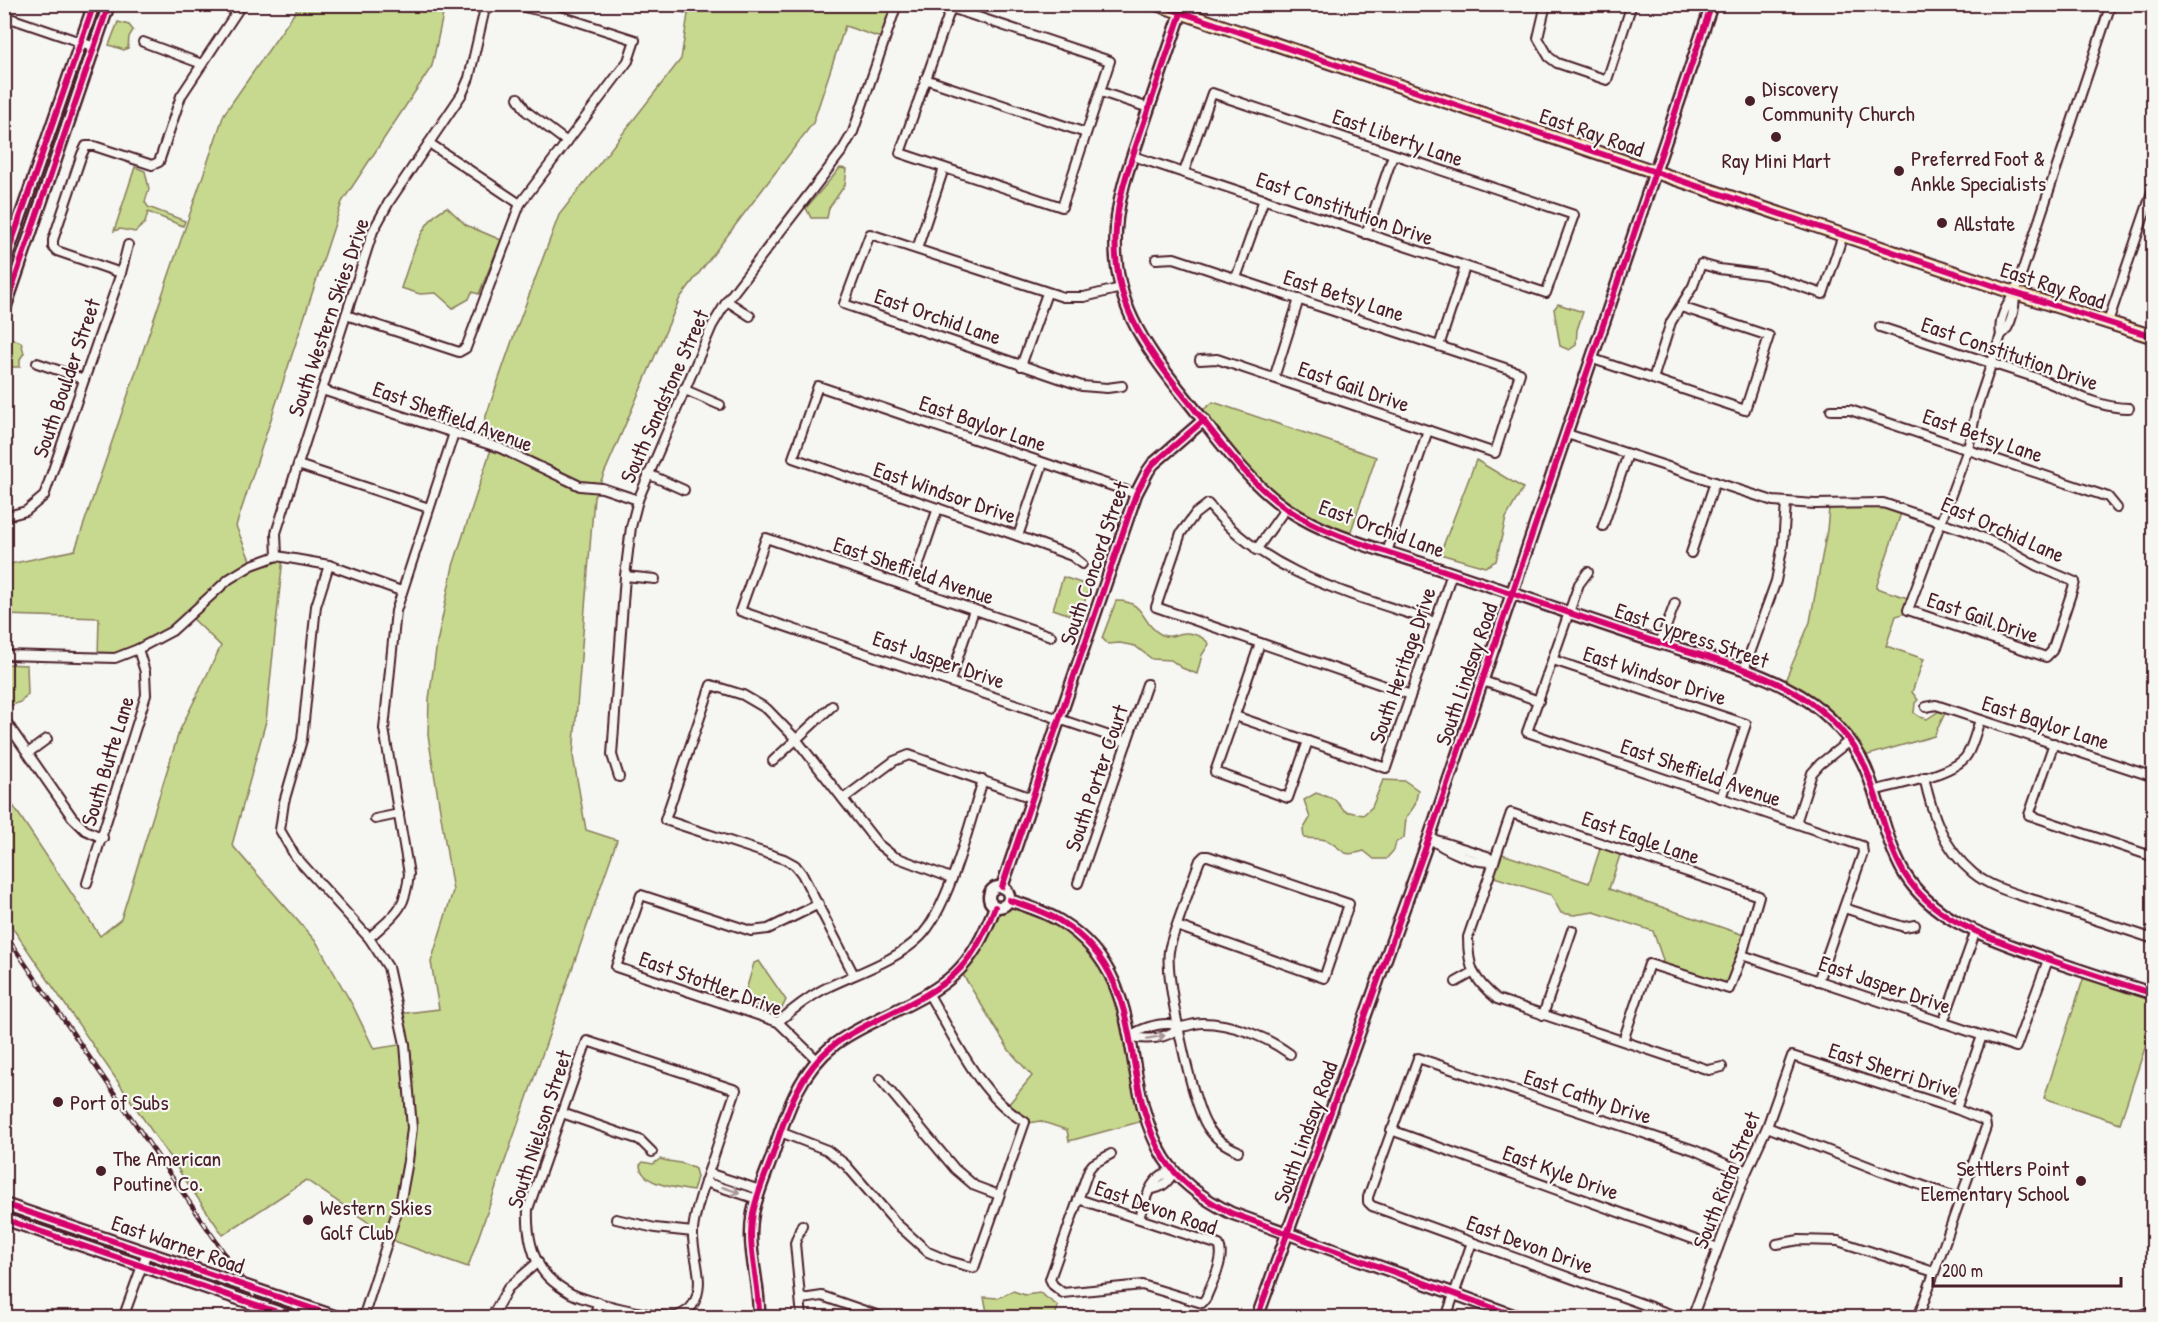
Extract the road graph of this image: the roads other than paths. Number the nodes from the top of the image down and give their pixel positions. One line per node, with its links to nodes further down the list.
1 (94, 4): 14 (street)
2 (109, 4): 16 (street)
3 (242, 4): 17 (street)
4 (486, 4): 24 (street, South Western Skies Drive)
5 (510, 4): 23 (street)
6 (897, 4): 47 (street, South Sandstone Street)
7 (1156, 4): 12 (main road, East Ray Road)
8 (1546, 4): 9 (street)
9 (1632, 4)
10 (1712, 4): 29 (street, South Lindsay Road)
11 (2111, 4): 45 (street)
12 (1181, 13): 21 (street); 29 (main road, East Ray Road)
13 (4, 16): 14 (street)
14 (81, 42): 16 (street); 38 (street)
15 (143, 42): 17 (street)
16 (95, 47): 49 (street)
17 (202, 64): 40 (street)
18 (925, 80): 19 (street); 22 (street); 27 (street)
19 (1101, 92): 21 (street); 22 (street)
20 (519, 98): 23 (street)
21 (1149, 108): 26 (street)
22 (1086, 133): 27 (street)
23 (567, 142): 32 (street)
24 (429, 143): 32 (street); 50 (street, South Western Skies Drive)
25 (1393, 155): 28 (street, East Liberty Lane); 33 (street); 44 (street, East Liberty Lane)
26 (1133, 156): 28 (street, East Constitution Drive); 42 (street)
27 (944, 168): 36 (street)
28 (1184, 172): 31 (street, East Constitution Drive)
29 (1656, 173): 34 (main road, East Ray Road); 56 (street, South Lindsay Road)
30 (2154, 186): 52 (street)
31 (1264, 199): 33 (street, East Constitution Drive); 41 (street)
32 (520, 204): 50 (street)
33 (1366, 234): 39 (street, East Constitution Drive)
34 (1843, 235): 45 (main road, East Ray Road); 48 (street)
35 (128, 245): 40 (street, South Boulder Street)
36 (917, 249): 43 (street); 60 (street, East Orchid Lane)
37 (1156, 259): 41 (street, East Betsy Lane)
38 (4, 264)
39 (1465, 267): 44 (street, East Constitution Drive); 55 (street)
40 (121, 273): 63 (street, South Boulder Street)
41 (1236, 279): 46 (street, East Betsy Lane)
42 (1122, 288): 43 (street); 70 (street)
43 (1047, 293): 60 (street)
44 (1546, 293)
45 (2015, 293): 52 (main road, East Ray Road); 59 (street)
46 (1299, 299): 55 (street, East Betsy Lane); 61 (street)
47 (727, 301): 51 (street); 65 (street, South Sandstone Street)
48 (1681, 307): 62 (street); 62 (street)
49 (4, 311)
50 (346, 315): 66 (street, South Western Skies Drive)
51 (750, 316)
52 (2108, 322): 54 (main road, East Ray Road)
53 (1880, 327): 59 (street, East Constitution Drive)
54 (2154, 337)
55 (1439, 346): 75 (street, East Betsy Lane)
56 (1593, 359): 62 (street); 73 (street, South Lindsay Road)
57 (1200, 360): 61 (street, East Gail Drive)
58 (37, 363): 63 (street)
59 (1991, 363): 68 (street, East Constitution Drive); 74 (street)
60 (1021, 366): 64 (street, East Orchid Lane)
61 (1274, 378): 71 (street, East Gail Drive)
62 (1653, 379)
63 (84, 380): 90 (street, South Boulder Street)
64 (1122, 386)
65 (683, 389): 67 (street); 80 (street, South Sandstone Street)
66 (322, 390): 72 (street, East Sheffield Avenue); 79 (street, South Western Skies Drive)
67 (720, 405)
68 (2129, 408)
69 (1832, 410): 74 (street, East Betsy Lane)
70 (1204, 420): 83 (street, South Concord Street); 88 (street, East Orchid Lane)
71 (1428, 430): 75 (street, East Gail Drive); 95 (street)
72 (454, 433): 84 (street, East Sheffield Avenue); 86 (street)
73 (1567, 434): 76 (street, East Orchid Lane); 106 (street, South Lindsay Road)
74 (1968, 449): 89 (street, East Betsy Lane); 91 (street)
75 (1495, 453)
76 (1628, 454): 81 (street, East Orchid Lane); 92 (street)
77 (793, 458): 78 (street, East Baylor Lane); 87 (street, East Windsor Drive)
78 (1043, 463): 83 (street, East Baylor Lane); 93 (street)
79 (298, 465): 86 (street); 97 (street, South Western Skies Drive)
80 (648, 474): 82 (street); 84 (street, South Sandstone Street)
81 (1715, 482): 85 (street, East Orchid Lane); 96 (street)
82 (684, 490)
83 (1136, 494): 129 (street, South Concord Street)
84 (638, 500): 102 (street, South Sandstone Street)
85 (1786, 503): 91 (street, East Orchid Lane); 119 (street)
86 (429, 508): 105 (street)
87 (938, 508): 93 (street, East Windsor Drive); 104 (street)
88 (1286, 508): 94 (street); 95 (street, East Orchid Lane)
89 (2117, 508)
90 (4, 516)
91 (1941, 521): 117 (street, East Orchid Lane); 117 (street, East Gail Drive)
92 (1603, 526)
93 (1018, 536): 98 (street, East Windsor Drive)
94 (1256, 550): 111 (street); 113 (street)
95 (1387, 552): 101 (street, East Orchid Lane)
96 (1691, 553)
97 (277, 556): 99 (street); 115 (street)
98 (1082, 564)
99 (329, 566): 105 (street); 166 (street)
100 (1588, 572): 110 (street)
101 (1452, 573): 106 (street, East Orchid Lane); 111 (street, South Heritage Drive)
102 (625, 576): 103 (street); 139 (street, South Sandstone Street)
103 (655, 579)
104 (911, 588): 108 (street, East Sheffield Avenue); 109 (street, East Sheffield Avenue)
105 (401, 591): 147 (street)
106 (1512, 594): 110 (street, East Cypress Street); 121 (street, South Lindsay Road)
107 (1674, 603): 114 (street)
108 (975, 610): 112 (street, East Sheffield Avenue); 120 (street)
109 (740, 611): 120 (street, East Jasper Drive)
110 (1568, 613): 114 (street, East Cypress Street); 118 (street)
111 (1435, 622): 123 (street, South Heritage Drive)
112 (1051, 636)
113 (1260, 643): 123 (street); 127 (street)
114 (1660, 643): 119 (street, East Cypress Street)
115 (138, 649): 116 (street); 150 (street, South Butte Lane)
116 (4, 656)
117 (2046, 657)
118 (1553, 660): 124 (street); 145 (street, East Windsor Drive)
119 (1744, 670): 134 (street, East Cypress Street)
120 (950, 681): 129 (street, East Jasper Drive)
121 (1483, 681): 124 (street); 151 (street, South Lindsay Road)
122 (1147, 684): 135 (street, South Porter Court)
123 (1411, 695): 133 (street, South Heritage Drive)
124 (1539, 701): 145 (street, East Sheffield Avenue)
125 (832, 706): 132 (street)
126 (1926, 707): 130 (street, East Baylor Lane)
127 (1235, 716): 133 (street); 133 (street)
128 (4, 719): 137 (street)
129 (1059, 720): 135 (street, East Jasper Drive); 144 (street, South Concord Street)
130 (1980, 720): 136 (street, East Baylor Lane); 140 (street)
131 (47, 739): 137 (street)
132 (796, 739): 138 (street); 146 (street); 159 (street)
133 (1308, 741)
134 (1849, 741): 143 (street, East Cypress Street); 149 (street)
135 (1127, 742): 156 (street, South Porter Court)
136 (2054, 743): 141 (street, East Baylor Lane); 152 (street)
137 (28, 753): 150 (street)
138 (773, 761)
139 (619, 777)
140 (1924, 777): 143 (street); 167 (street)
141 (2154, 777)
142 (983, 780): 144 (street); 146 (street); 154 (street)
143 (1873, 791): 165 (street, East Cypress Street)
144 (1032, 798): 157 (street, South Concord Street)
145 (1721, 798): 149 (street, East Sheffield Avenue)
146 (843, 799): 154 (street)
147 (399, 814): 148 (street); 166 (street)
148 (375, 819)
149 (1796, 823): 161 (street, East Sheffield Avenue)
150 (103, 838): 155 (street, South Butte Lane)
151 (1429, 838): 153 (street); 213 (street, South Lindsay Road)
152 (2154, 857)
153 (1493, 861): 168 (street, East Eagle Lane); 170 (street)
154 (951, 878): 171 (street)
155 (87, 883)
156 (1078, 883)
157 (1002, 887): 158 (street); 160 (street)
158 (1009, 900): 160 (street); 180 (street)
159 (819, 904): 171 (street); 177 (street, East Stottler Drive)
160 (995, 907): 174 (street)
161 (1844, 908): 162 (street); 172 (street)
162 (1915, 925)
163 (1177, 926): 163 (street); 179 (street)
164 (1572, 930): 176 (street)
165 (1975, 933): 169 (street, East Cypress Street); 178 (street)
166 (369, 938): 229 (street)
167 (2154, 939)
168 (1742, 955): 172 (street, East Jasper Drive); 182 (street)
169 (2048, 960): 175 (street, East Cypress Street); 181 (street, East Jasper Drive)
170 (1472, 973): 173 (street); 176 (street)
171 (854, 975): 177 (street)
172 (1818, 981): 178 (street, East Jasper Drive)
173 (1456, 982)
174 (928, 993): 185 (street); 201 (street)
175 (2154, 994)
176 (1543, 1015): 182 (street)
177 (778, 1023): 185 (street, East Stottler Drive)
178 (1943, 1023): 181 (street, East Jasper Drive)
179 (1179, 1027): 180 (street); 183 (street); 193 (street)
180 (1130, 1036): 196 (street)
181 (1982, 1036): 188 (street)
182 (1623, 1041): 186 (street)
183 (1290, 1054)
184 (1792, 1056): 188 (street, East Sherri Drive); 190 (street, South Riata Street)
185 (817, 1060): 192 (street)
186 (1722, 1067)
187 (880, 1079): 201 (street)
188 (1956, 1109): 203 (street, East Sherri Drive)
189 (562, 1113): 194 (street); 197 (street, South Nielson Street); 219 (street, South Nielson Street)
190 (1767, 1127): 198 (street, South Riata Street); 203 (street)
191 (1392, 1130): 198 (street, East Cathy Drive); 214 (street, East Devon Drive); 217 (street, East Kyle Drive)
192 (780, 1132): 200 (street); 201 (street)
193 (1239, 1151)
194 (652, 1152)
195 (1111, 1154): 202 (street)
196 (1174, 1171): 207 (street); 213 (street)
197 (708, 1173): 199 (street); 200 (street)
198 (1746, 1173): 217 (street, South Riata Street)
199 (705, 1182): 200 (street, one-way to 200); 212 (street)
200 (759, 1195): 233 (street)
201 (999, 1195)
202 (1078, 1199): 207 (street, East Devon Road); 207 (street, East Devon Road)
203 (1961, 1199): 221 (street)
204 (4, 1204): 206 (street, East Warner Road)
205 (4, 1209): 206 (street)
206 (31, 1213): 211 (street, East Warner Road)
207 (1139, 1218)
208 (4, 1219): 216 (street, East Warner Road)
209 (616, 1219): 212 (street)
210 (802, 1225): 223 (street)
211 (86, 1232): 216 (street); 218 (street, East Warner Road)
212 (693, 1232): 232 (street)
213 (1287, 1234): 222 (street); 236 (street, South Lindsay Road)
214 (1472, 1242): 222 (street); 239 (street, East Devon Drive)
215 (1777, 1244): 221 (street)
216 (81, 1245): 220 (street, East Warner Road)
217 (1718, 1248): 240 (street, South Riata Street)
218 (147, 1252): 220 (street); 228 (street, East Warner Road)
219 (537, 1262): 224 (street); 230 (street)
220 (143, 1266): 226 (street); 227 (street, East Warner Road)
221 (1934, 1272): 241 (street)
222 (1454, 1293): 237 (street); 238 (street)
223 (801, 1299): 234 (street); 235 (street)
224 (598, 1302): 231 (street); 232 (street)
225 (2154, 1312): 242 (street)
226 (123, 1317)
227 (295, 1317)
228 (340, 1317)
229 (363, 1317)
230 (491, 1317)
231 (595, 1317)
232 (676, 1317)
233 (759, 1317)
234 (802, 1317)
235 (885, 1317)
236 (1257, 1317)
237 (1446, 1317)
238 (1521, 1317)
239 (1681, 1317)
240 (1692, 1317)
241 (1918, 1317)
242 (2137, 1317)

